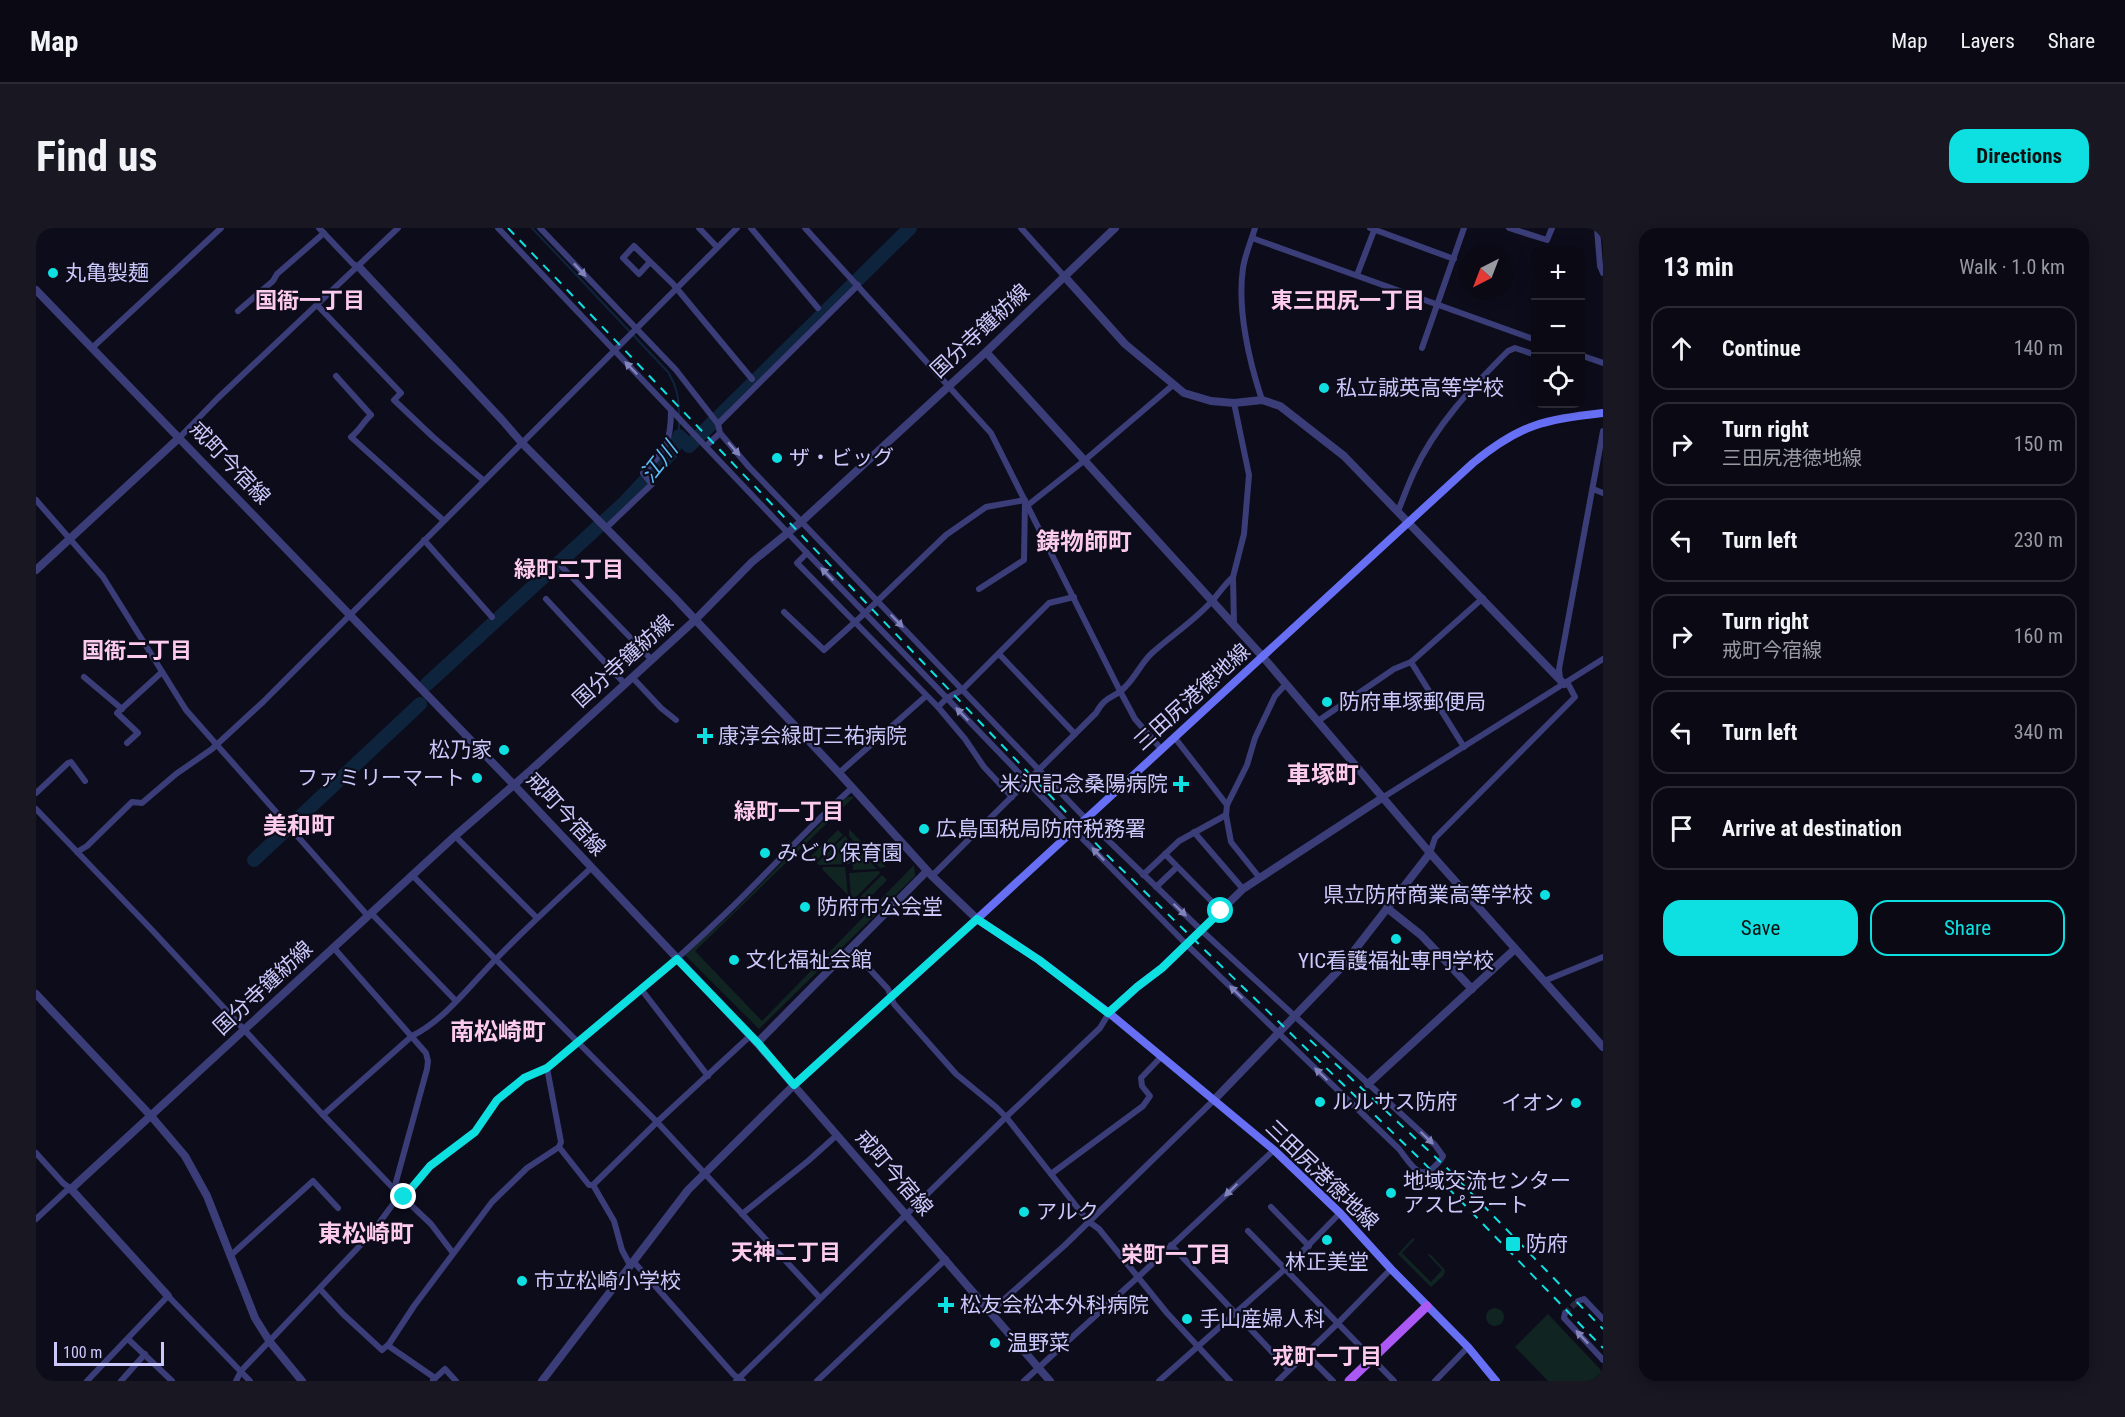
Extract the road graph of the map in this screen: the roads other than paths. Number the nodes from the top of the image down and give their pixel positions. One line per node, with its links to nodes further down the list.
1 (221, 228): 35 (street)
2 (398, 228): 22 (street)
3 (498, 228): 37 (street)
4 (540, 228): 33 (street, one-way to 33)
5 (699, 228): 19 (street)
6 (737, 228): 19 (street)
7 (751, 228): 31 (street)
8 (805, 228): 26 (street)
9 (1021, 228): 25 (street)
10 (1115, 228): 25 (street, 国分寺鐘紡線)
11 (1255, 228): 18 (street)
12 (1373, 228): 20 (street); 24 (street)
13 (1464, 228): 20 (street)
14 (1509, 228): 15 (street)
15 (1552, 228)
16 (1597, 228): 23 (street)
17 (322, 231): 22 (street); 32 (street)
18 (1252, 238): 24 (street); 46 (street)
19 (717, 247): 28 (street)
20 (1454, 259): 30 (street)
21 (650, 262): 21 (street); 28 (street)
22 (359, 267): 29 (street); 54 (street)
23 (1603, 273)
24 (1357, 275): 30 (street)
25 (1064, 276): 38 (street, 国分寺鐘紡線); 44 (street)
26 (858, 285): 45 (street); 50 (street)
27 (36, 290): 35 (street, 戒町今宿線)
28 (676, 290): 33 (street); 43 (street)
29 (317, 305): 53 (street); 57 (street)
30 (1437, 305): 34 (street); 36 (street)
31 (818, 308)
32 (238, 311)
33 (636, 329): 37 (street); 50 (street)
34 (1531, 338)
35 (92, 348): 53 (street, 戒町今宿線)
36 (1422, 348)
37 (614, 351): 48 (street, one-way to 37); 54 (street)
38 (986, 352): 45 (street, 国分寺鐘紡線); 56 (street)
39 (1533, 354): 62 (street)
40 (1585, 356): 41 (street)
41 (1603, 363)
42 (336, 376): 63 (street)
43 (752, 379)
44 (1173, 385): 47 (street); 56 (street)
45 (948, 386): 61 (street); 64 (street, 国分寺鐘紡線)
46 (1262, 400): 47 (street); 62 (street)
47 (1234, 403): 73 (street)
48 (671, 410): 55 (street); 66 (street)
49 (1603, 413): 65 (main road, 三田尻港徳地線)
50 (718, 423): 52 (street)
51 (1603, 431): 58 (street)
52 (720, 433): 55 (street); 64 (street, one-way to 64)
53 (180, 437): 68 (street); 81 (street, 戒町今宿線)
54 (522, 443): 57 (street); 66 (street)
55 (706, 446): 67 (street)
56 (1085, 460): 61 (street); 79 (street)
57 (483, 480): 63 (street)
58 (1593, 489): 59 (street); 95 (street)
59 (1603, 493)
60 (36, 500): 68 (street)
61 (1026, 502): 74 (street); 75 (street); 78 (street)
62 (1398, 512): 65 (street)
63 (443, 520): 69 (street)
64 (801, 522): 67 (street, 国分寺鐘紡線); 78 (street)
65 (1409, 522): 77 (street); 88 (main road, 三田尻港徳地線)
66 (606, 528): 84 (street)
67 (789, 533): 70 (street); 84 (street, 国分寺鐘紡線)
68 (70, 538): 72 (street); 92 (street)
69 (424, 540): 81 (street); 83 (street)
70 (807, 553): 82 (street, one-way to 70); 85 (street)
71 (562, 567): 90 (street)
72 (36, 570)
73 (1233, 577): 79 (street); 86 (street)
74 (979, 589)
75 (1074, 597): 87 (street); 99 (street)
76 (546, 598): 96 (street)
77 (1483, 598): 91 (street); 95 (street)
78 (878, 601): 82 (street); 98 (street, one-way to 98)
79 (1212, 601): 86 (street); 99 (street)
80 (784, 612): 85 (street)
81 (349, 614): 109 (street); 116 (street, 戒町今宿線)
82 (865, 614): 85 (street); 101 (street)
83 (492, 617)
84 (695, 620): 90 (street, 国分寺鐘紡線); 113 (street)
85 (854, 623): 100 (street)
86 (1234, 625): 88 (street)
87 (999, 654): 98 (street); 106 (street)
88 (1263, 657): 97 (street); 107 (main road, 三田尻港徳地線)
89 (1603, 659): 95 (street)
90 (652, 660): 94 (street, 国分寺鐘紡線)
91 (1411, 662): 105 (street); 110 (street)
92 (162, 672): 103 (street); 109 (street)
93 (84, 677): 103 (street)
94 (632, 677): 96 (street, 国分寺鐘紡線); 104 (street)
95 (1564, 681): 110 (street); 129 (street)
96 (625, 684): 116 (street, 国分寺鐘紡線)
97 (1286, 684): 105 (street); 121 (street)
98 (962, 690): 101 (street); 112 (street)
99 (1120, 691): 106 (street); 111 (street)
100 (926, 696): 102 (street); 113 (street)
101 (947, 698): 102 (street); 115 (street, one-way to 101)
102 (938, 708): 119 (street)
103 (122, 709): 108 (street)
104 (676, 720)
105 (1318, 721): 120 (street)
106 (1075, 734): 112 (street)
107 (1175, 738): 111 (main road, 三田尻港徳地線); 121 (street)
108 (127, 743)
109 (217, 744): 128 (street); 141 (street)
110 (1464, 747): 120 (street)
111 (1162, 750): 124 (main road, 三田尻港徳地線)
112 (1040, 770): 115 (street); 124 (street)
113 (839, 773): 117 (street)
114 (85, 781): 118 (street)
115 (1027, 781): 119 (street); 125 (street)
116 (514, 785): 127 (street, 国分寺鐘紡線); 132 (street, 戒町今宿線)
117 (852, 788): 133 (street); 151 (street)
118 (36, 793)
119 (1012, 797): 133 (street)
120 (1382, 798): 129 (street); 136 (street)
121 (1227, 805): 123 (street)
122 (36, 809): 128 (street)
123 (1226, 815): 126 (street); 136 (street)
124 (1085, 818): 125 (main road, 三田尻港徳地線); 134 (street)
125 (1073, 829): 143 (main road, 三田尻港徳地線); 145 (street, one-way to 125)
126 (1194, 832): 130 (street); 138 (street)
127 (454, 836): 135 (street, 国分寺鐘紡線); 142 (street)
128 (77, 852): 160 (street)
129 (1430, 853): 139 (street); 148 (street)
130 (1165, 854): 131 (street); 134 (street)
131 (1177, 867): 137 (street); 140 (street)
132 (591, 868): 142 (street); 151 (street, 戒町今宿線)
133 (929, 874): 143 (street); 147 (street)
134 (1143, 875): 137 (street)
135 (413, 876): 141 (street, 国分寺鐘紡線); 150 (street)
136 (1259, 877): 138 (street)
137 (1156, 887): 144 (street, one-way to 144)
138 (1243, 889): 140 (street)
139 (1387, 908): 154 (street); 159 (street)
140 (1221, 911): 144 (street)
141 (369, 915): 146 (street, 国分寺鐘紡線); 157 (street)
142 (537, 918): 150 (street)
143 (977, 919): 156 (street); 158 (main road, 三田尻港徳地線)
144 (1201, 930): 145 (street); 159 (street)
145 (1186, 944): 158 (street); 161 (street, one-way to 145)
146 (333, 947): 160 (street, 国分寺鐘紡線); 162 (street)
147 (850, 948): 156 (street); 165 (street)
148 (1515, 949): 152 (street); 154 (street)
149 (1603, 957): 152 (street)
150 (496, 959): 157 (street); 164 (street)
151 (677, 959): 153 (street); 163 (street, 戒町今宿線)
152 (1545, 981): 166 (street)
153 (641, 989): 164 (street); 169 (street)
154 (1472, 989): 170 (street)
155 (36, 994): 174 (street)
156 (891, 996): 171 (street); 175 (street)
157 (456, 1001): 162 (street)
158 (1108, 1013): 167 (main road, 三田尻港徳地線); 175 (street)
159 (1294, 1017): 161 (street); 170 (street)
160 (244, 1031): 173 (street); 174 (street, 国分寺鐘紡線)
161 (1278, 1032): 170 (street, one-way to 161); 172 (street)
162 (412, 1035): 173 (street); 185 (street)
163 (750, 1036): 165 (street, 戒町今宿線); 169 (street)
164 (578, 1042): 168 (street); 176 (street)
165 (758, 1043): 171 (street, 戒町今宿線)
166 (1603, 1047)
167 (1161, 1057): 172 (main road, 三田尻港徳地線); 182 (street)
168 (547, 1068): 178 (street); 186 (street)
169 (708, 1076): 176 (street)
170 (1368, 1084)
171 (794, 1085): 177 (street, 戒町今宿線); 181 (street)
172 (1214, 1101): 179 (main road, 三田尻港徳地線); 193 (street)
173 (323, 1115): 185 (street)
174 (151, 1116): 184 (street, 国分寺鐘紡線); 198 (street)
175 (1005, 1117): 182 (street); 190 (street)
176 (657, 1122): 181 (street); 183 (street)
177 (837, 1135): 189 (street); 190 (street, 戒町今宿線)
178 (559, 1147): 183 (street); 197 (street)
179 (1274, 1150): 191 (main road, 三田尻港徳地線); 195 (street, one-way to 195)
180 (36, 1153): 184 (street)
181 (704, 1174): 189 (street); 200 (street)
182 (1051, 1174): 193 (street)
183 (593, 1185): 200 (street)
184 (72, 1189): 192 (street); 205 (street)
185 (394, 1189): 186 (street); 204 (street)
186 (404, 1197): 197 (street)
187 (1271, 1207): 196 (street)
188 (338, 1208): 198 (street)
189 (742, 1214): 206 (street)
190 (906, 1214): 199 (street, 戒町今宿線); 206 (street)
191 (1340, 1214): 196 (street); 202 (main road, 三田尻港徳地線)
192 (36, 1219)
193 (1088, 1221): 203 (street); 209 (street)
194 (1248, 1231): 201 (street)
195 (1172, 1245): 203 (street); 210 (street)
196 (1309, 1246): 201 (street)
197 (453, 1253): 216 (street)
198 (230, 1256): 215 (street)
199 (946, 1259): 209 (street, 戒町今宿線); 237 (street)
200 (631, 1263): 227 (street); 236 (street)
201 (1285, 1269): 210 (street); 213 (street)
202 (1390, 1269): 208 (main road, 三田尻港徳地線); 213 (street)
203 (1137, 1278): 217 (street); 223 (street)
204 (320, 1289): 215 (street); 216 (street)
205 (168, 1296): 214 (street); 225 (street)
206 (820, 1298): 227 (street)
207 (1578, 1301): 212 (street)
208 (1427, 1306): 218 (main road, 三田尻港徳地線); 221 (main road)
209 (991, 1311): 223 (street, 戒町今宿線)
210 (1236, 1313): 217 (street); 224 (street)
211 (1565, 1313): 222 (street, one-way to 211)
212 (1603, 1319)
213 (1337, 1324): 220 (street); 221 (street)
214 (128, 1339): 219 (street); 229 (street)
215 (270, 1342): 225 (street); 234 (street)
216 (389, 1344): 226 (street)
217 (1198, 1347): 228 (street); 240 (street)
218 (1468, 1347): 245 (street); 246 (main road, 三田尻港徳地線)
219 (145, 1354): 230 (street); 231 (street)
220 (1306, 1354): 224 (street); 242 (street)
221 (1372, 1359): 243 (main road); 244 (street)
222 (1603, 1360)
223 (1038, 1368): 238 (street); 239 (street, 戒町今宿線)
224 (1289, 1370): 241 (street)
225 (241, 1371): 232 (street); 233 (street)
226 (434, 1380): 235 (street)
227 (740, 1380)
228 (1162, 1380)
229 (87, 1381)
230 (121, 1381)
231 (172, 1381)
232 (236, 1381)
233 (250, 1381)
234 (302, 1381)
235 (456, 1381)
236 (542, 1381)
237 (817, 1381)
238 (1024, 1381)
239 (1050, 1381)
240 (1230, 1381)
241 (1278, 1381)
242 (1333, 1381)
243 (1349, 1381)
244 (1394, 1381)
245 (1435, 1381)
246 (1496, 1381)

